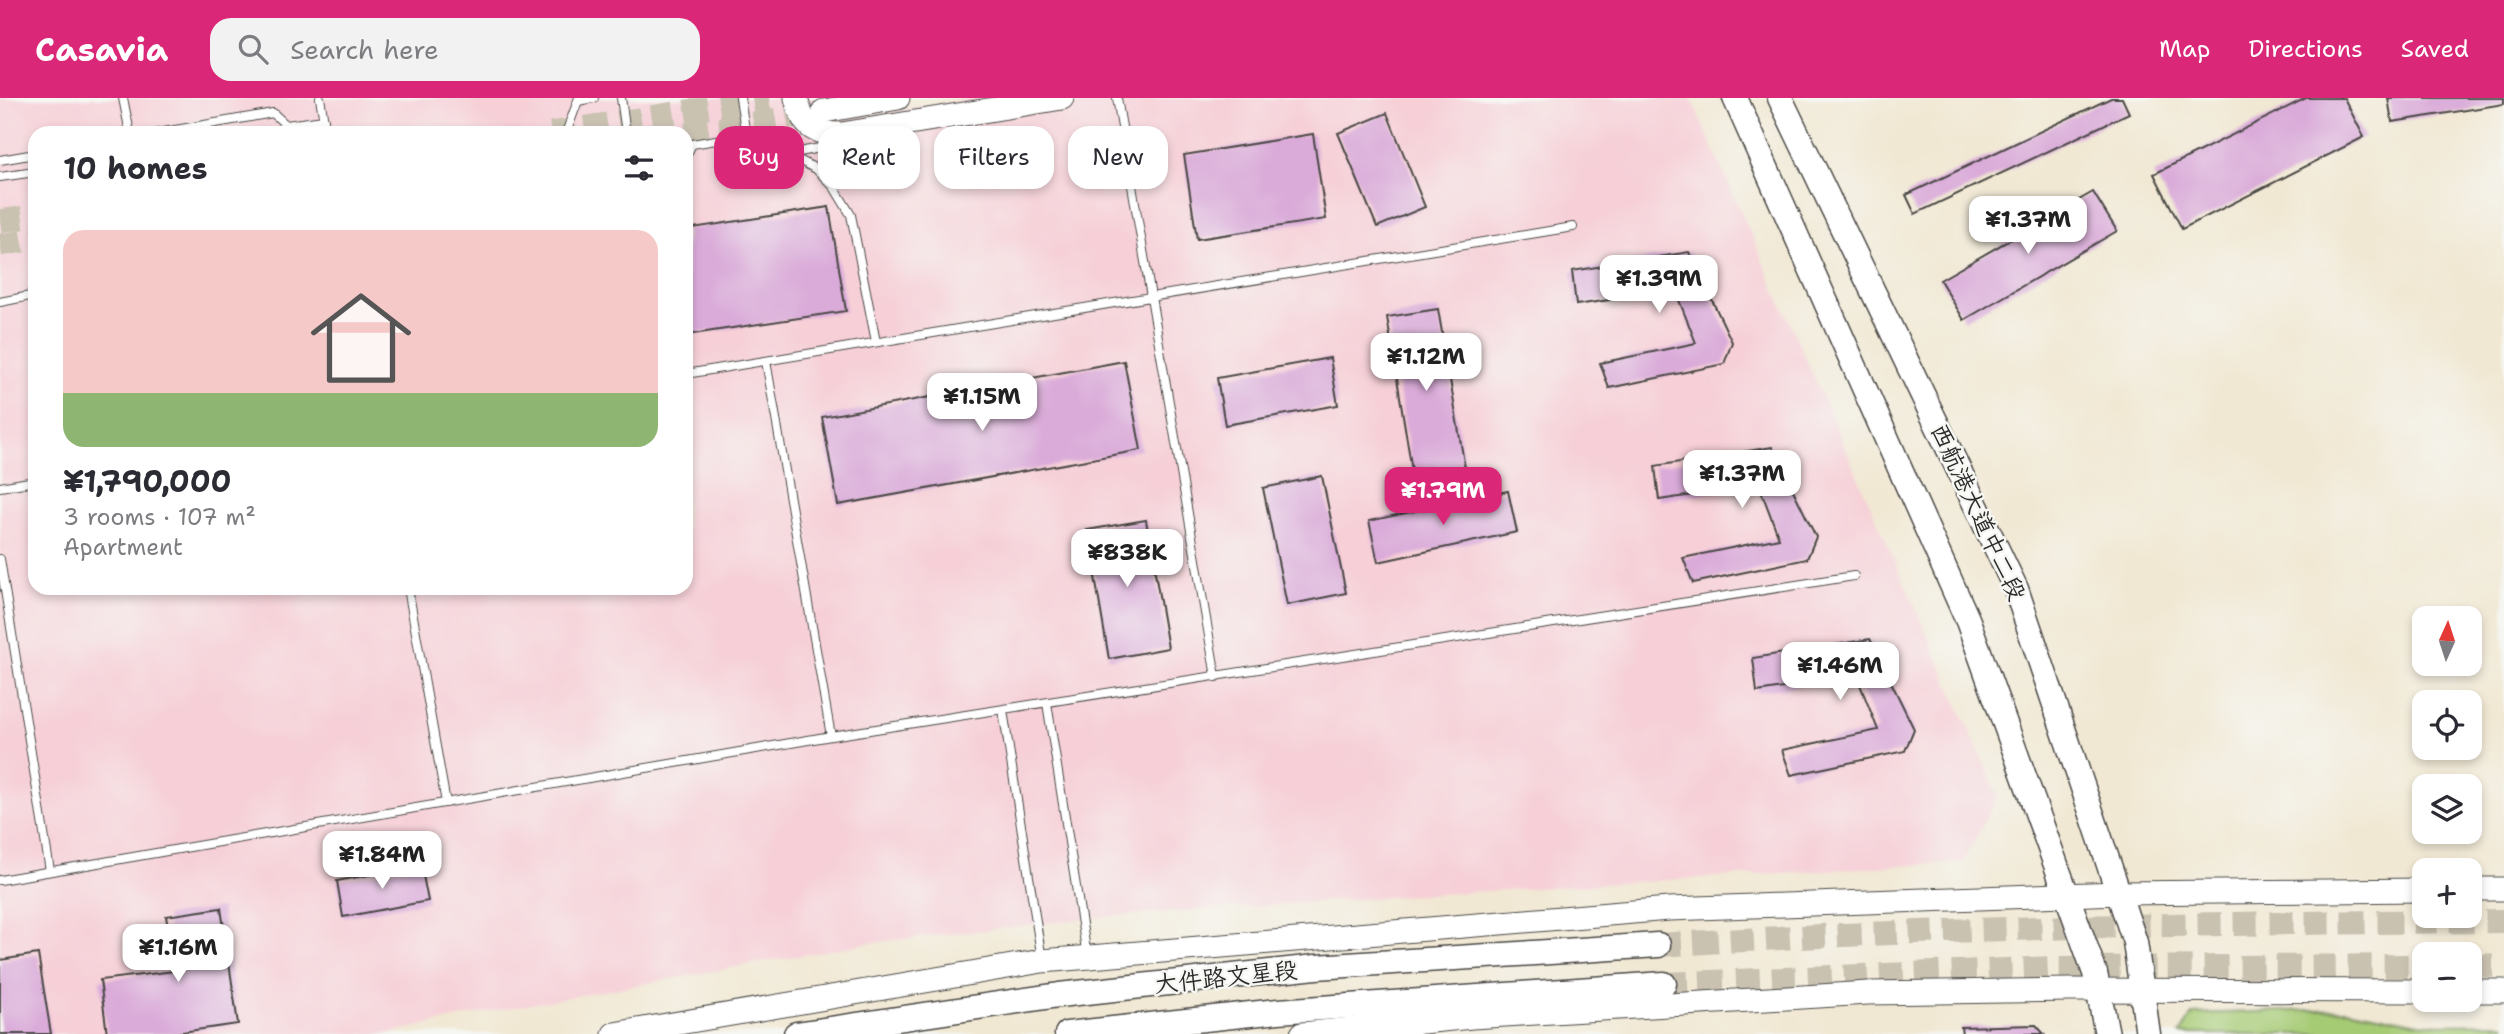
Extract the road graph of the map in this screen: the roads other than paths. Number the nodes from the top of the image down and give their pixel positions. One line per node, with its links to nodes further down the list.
1 (123, 98): 15 (lane)
2 (320, 98): 14 (lane)
3 (594, 98): 12 (lane)
4 (621, 98): 19 (lane)
5 (740, 98): 20 (lane)
6 (796, 98): 22 (street)
7 (898, 98): 13 (street)
8 (1062, 98): 21 (street)
9 (1117, 98): 32 (lane)
10 (1735, 98): 53 (main road)
11 (1780, 98): 52 (main road, 西航港大道中二段)
12 (578, 99): 18 (lane)
13 (824, 111)
14 (324, 120): 16 (lane); 17 (lane)
15 (129, 126)
16 (198, 126)
17 (325, 126)
18 (568, 126)
19 (625, 126)
20 (745, 126)
21 (891, 126)
22 (818, 132)
23 (714, 140): 24 (lane)
24 (693, 144)
25 (28, 155): 26 (lane)
26 (0, 160)
27 (804, 163): 34 (lane)
28 (28, 173): 29 (lane)
29 (0, 177)
30 (1573, 227): 32 (lane)
31 (28, 296): 33 (lane)
32 (1152, 297): 34 (lane); 42 (lane)
33 (0, 302)
34 (876, 342): 35 (lane)
35 (766, 360): 36 (lane); 45 (lane)
36 (693, 373)
37 (28, 482): 38 (lane)
38 (0, 487)
39 (0, 559): 47 (lane)
40 (1854, 576): 42 (lane)
41 (409, 595): 46 (lane)
42 (1216, 677): 43 (lane)
43 (1047, 703): 44 (lane); 55 (lane)
44 (1003, 710): 45 (lane); 56 (lane)
45 (831, 736): 46 (lane)
46 (446, 803): 47 (lane)
47 (50, 871): 48 (lane)
48 (0, 880)
49 (2504, 889): 51 (street)
50 (2412, 890): 52 (street)
51 (2482, 890)
52 (2119, 893): 53 (street); 60 (main road, 西航港大道中二段)
53 (2066, 895): 55 (street); 58 (main road)
54 (1658, 944): 64 (main road, 大件路文星段)
55 (1087, 956): 56 (street)
56 (1042, 961): 63 (street)
57 (1664, 984): 65 (main road, 大件路文星段)
58 (2098, 990): 60 (street); 66 (street); 67 (main road)
59 (2504, 990): 62 (street)
60 (2142, 991): 61 (street); 68 (main road, 西航港大道中二段)
61 (2412, 991)
62 (2482, 991)
63 (614, 1034)
64 (796, 1034)
65 (1067, 1034)
66 (1301, 1034)
67 (2107, 1034)
68 (2148, 1034)

